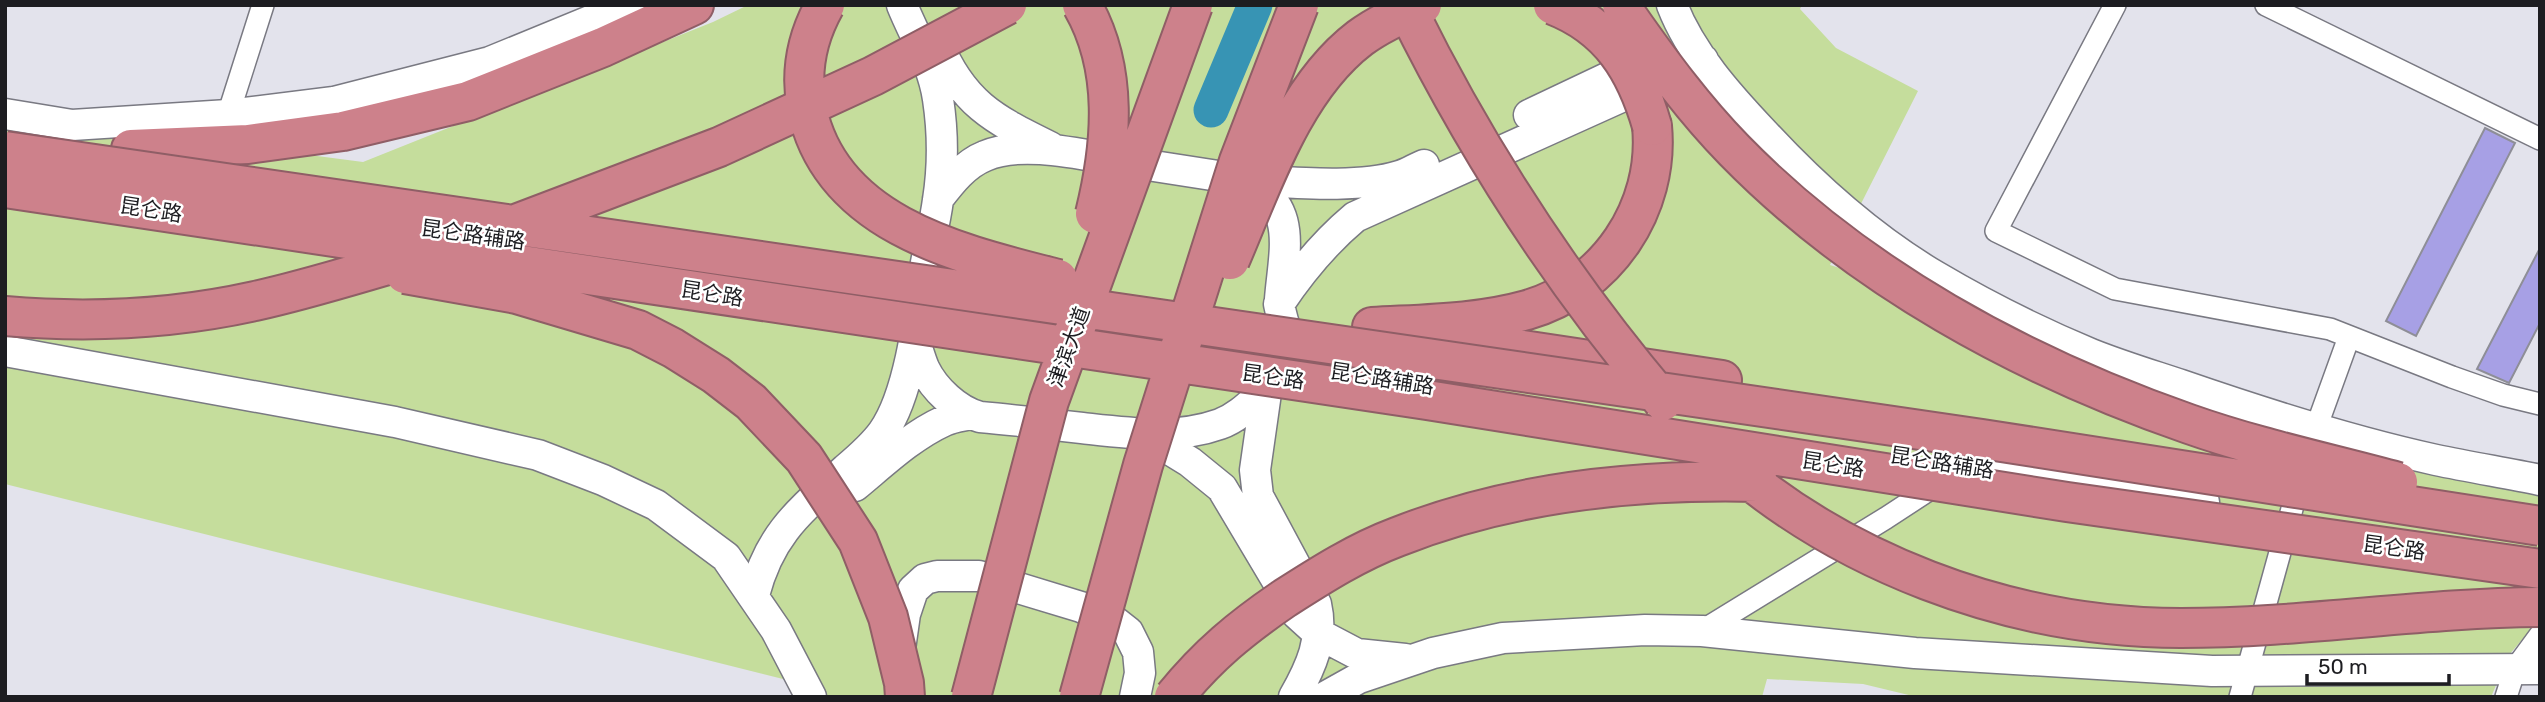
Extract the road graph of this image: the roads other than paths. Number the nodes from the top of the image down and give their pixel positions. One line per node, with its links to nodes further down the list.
1 (263, 5): 20 (street)
2 (694, 5): 23 (highway)
3 (825, 5): 33 (highway, bridge)
4 (902, 5): 30 (main road)
5 (922, 5): 25 (main road)
6 (1007, 5): 35 (highway, bridge)
7 (1082, 5): 41 (highway, bridge)
8 (1193, 5): 41 (highway, 津滨大道, bridge)
9 (1299, 5): 45 (highway, bridge)
10 (1405, 5): 59 (highway, bridge)
11 (1422, 5): 45 (highway, bridge)
12 (1553, 5): 36 (highway, bridge)
13 (1622, 5): 48 (highway, bridge)
14 (1672, 5): 18 (main road)
15 (2115, 5): 37 (street)
16 (2266, 5): 22 (street)
17 (613, 8): 20 (main road)
18 (1697, 50): 28 (main road); 34 (main road); 44 (main road)
19 (5, 114): 20 (main road)
20 (228, 115)
21 (5, 132): 23 (highway)
22 (2540, 139)
23 (131, 149): 33 (highway, bridge)
24 (5, 151): 52 (highway, 昆仑路, bridge)
25 (1060, 151): 28 (main road); 30 (main road)
26 (5, 162): 32 (main road, 昆仑路辅路)
27 (5, 171): 38 (main road, 昆仑路辅路)
28 (1244, 180): 34 (main road)
29 (5, 188): 49 (highway, 昆仑路, bridge)
30 (938, 199): 32 (main road)
31 (5, 212): 68 (highway, bridge)
32 (927, 258): 38 (main road)
33 (1058, 279): 36 (highway, bridge)
34 (1279, 304): 40 (main road); 51 (main road)
35 (5, 316)
36 (1372, 327): 48 (highway, bridge)
37 (2349, 337): 42 (street); 44 (street)
38 (915, 340): 43 (main road, 昆仑路辅路); 55 (main road)
39 (5, 351): 56 (main road)
40 (1266, 388): 45 (main road, 昆仑路辅路); 46 (main road, 昆仑路辅路); 61 (main road)
41 (1049, 401): 69 (highway, 津滨大道, bridge)
42 (2540, 404)
43 (971, 414): 45 (main road); 55 (main road)
44 (2314, 429): 47 (main road); 51 (street)
45 (1145, 450): 61 (main road); 70 (highway, bridge)
46 (1964, 466): 51 (main road, 昆仑路辅路); 60 (street)
47 (2540, 480)
48 (2403, 483): 50 (highway)
49 (2067, 502): 57 (highway, 昆仑路, bridge); 72 (highway, bridge)
50 (2540, 507)
51 (2292, 508): 53 (main road); 54 (main road, 昆仑路辅路); 65 (street)
52 (2540, 526)
53 (2540, 537)
54 (2540, 552)
55 (767, 555): 56 (main road); 58 (main road)
56 (726, 557): 58 (main road)
57 (2540, 569)
58 (754, 595): 66 (main road)
59 (2540, 607)
60 (1702, 631): 63 (main road); 65 (main road)
61 (1319, 634): 63 (main road); 73 (main road)
62 (2540, 635): 64 (street)
63 (1411, 660): 74 (main road)
64 (2520, 678): 65 (main road)
65 (2243, 683)
66 (811, 697)
67 (894, 697): 71 (main road)
68 (905, 697)
69 (971, 697)
70 (1079, 697)
71 (1135, 697)
72 (1174, 697)
73 (1294, 697)
74 (1325, 697)

